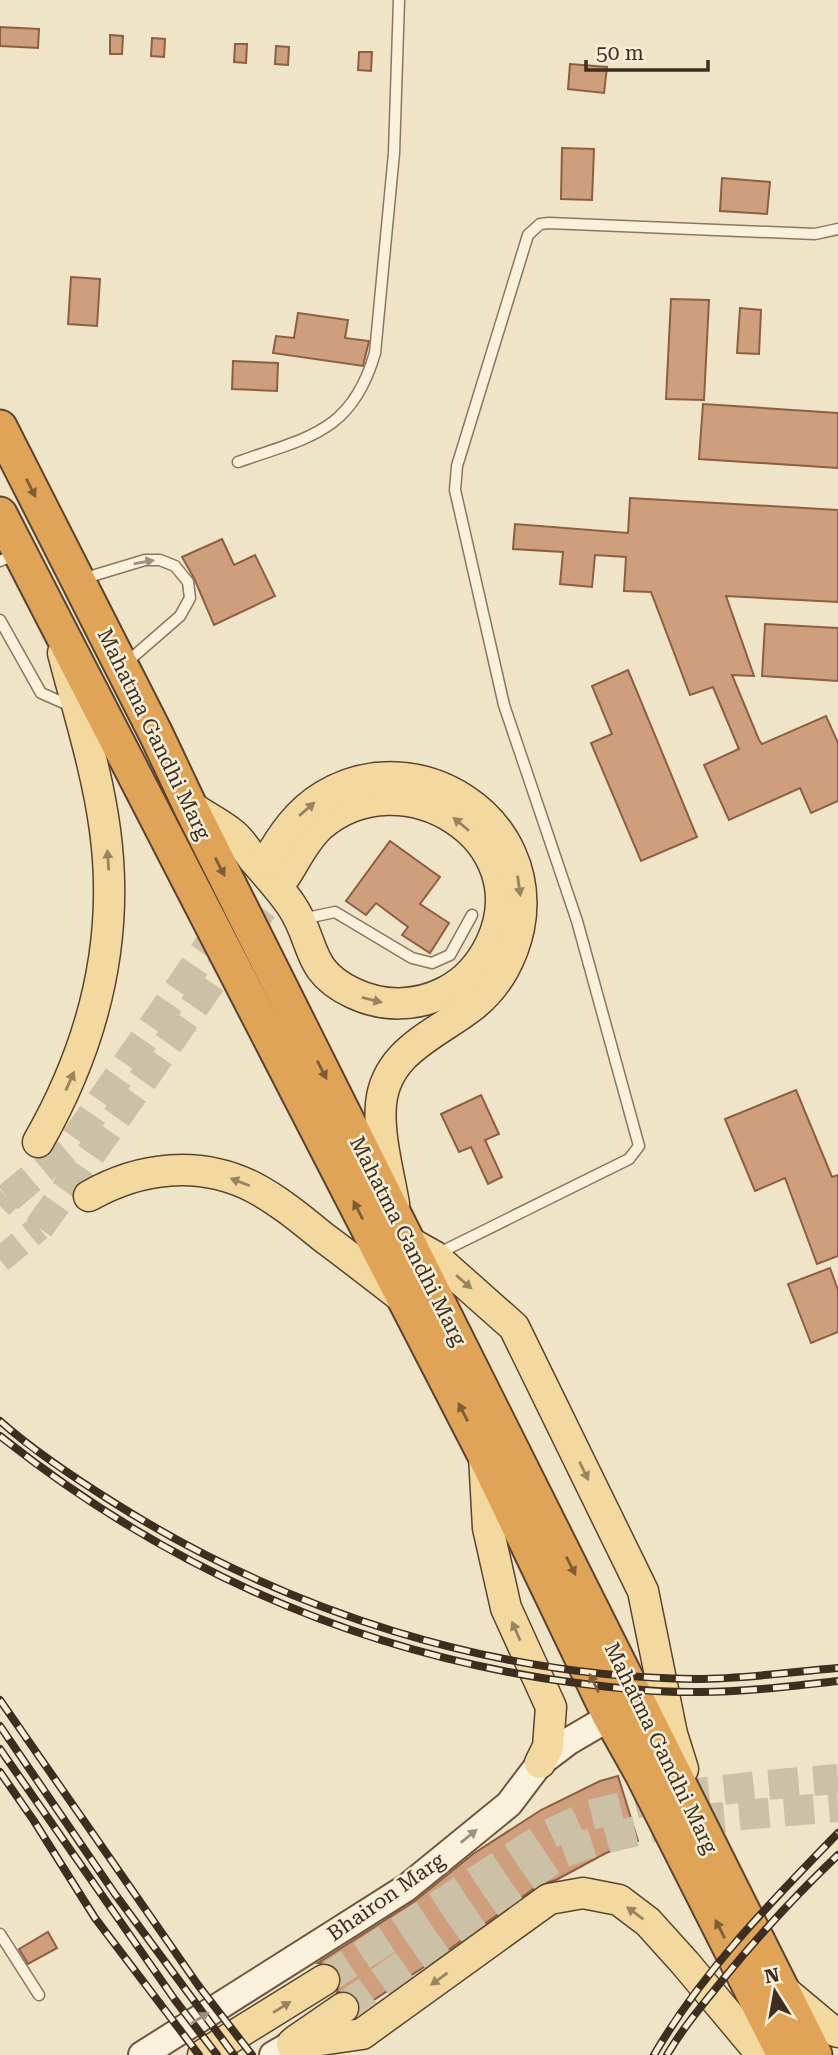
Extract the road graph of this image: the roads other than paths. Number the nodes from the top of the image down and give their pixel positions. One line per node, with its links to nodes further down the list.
1 (399, 0): 4 (lane)
2 (838, 229): 17 (lane)
3 (0, 427): 7 (highway, Mahatma Gandhi Marg, one-way to 7)
4 (238, 461)
5 (0, 514): 6 (highway, Mahatma Gandhi Marg)
6 (10, 557): 9 (highway, Mahatma Gandhi Marg)
7 (78, 580): 10 (highway, Mahatma Gandhi Marg); 10 (lane, one-way to 10)
8 (0, 620): 11 (lane)
9 (56, 624): 11 (main road); 18 (highway, Mahatma Gandhi Marg, one-way to 9)
10 (122, 667): 12 (highway, Mahatma Gandhi Marg)
11 (77, 708): 15 (main road, one-way to 11)
12 (190, 806): 14 (main road); 17 (highway, Mahatma Gandhi Marg, one-way to 17)
13 (472, 915): 14 (lane)
14 (298, 919): 17 (main road, one-way to 17)
15 (38, 1142)
16 (89, 1196): 18 (main road, one-way to 16)
17 (413, 1238): 22 (highway, Mahatma Gandhi Marg, one-way to 22); 22 (main road, one-way to 22)
18 (404, 1299): 19 (highway, Mahatma Gandhi Marg, one-way to 18)
19 (483, 1451): 20 (highway, Mahatma Gandhi Marg, one-way to 19); 21 (main road, one-way to 19)
20 (610, 1717): 21 (main road, Bhairon Marg); 35 (highway, Mahatma Gandhi Marg, one-way to 20)
21 (540, 1763): 31 (main road, Bhairon Marg, one-way to 21)
22 (704, 1835): 25 (highway, Mahatma Gandhi Marg)
23 (0, 1934): 26 (lane)
24 (324, 1980): 32 (main road, one-way to 24)
25 (782, 1989): 28 (main road); 36 (highway, Mahatma Gandhi Marg)
26 (39, 1995)
27 (342, 2008): 30 (main road)
28 (838, 2032)
29 (362, 2034): 30 (main road); 33 (main road); 34 (main road, one-way to 29)
30 (283, 2049)
31 (142, 2055)
32 (203, 2055)
33 (329, 2055)
34 (762, 2055)
35 (784, 2055)
36 (816, 2055)

